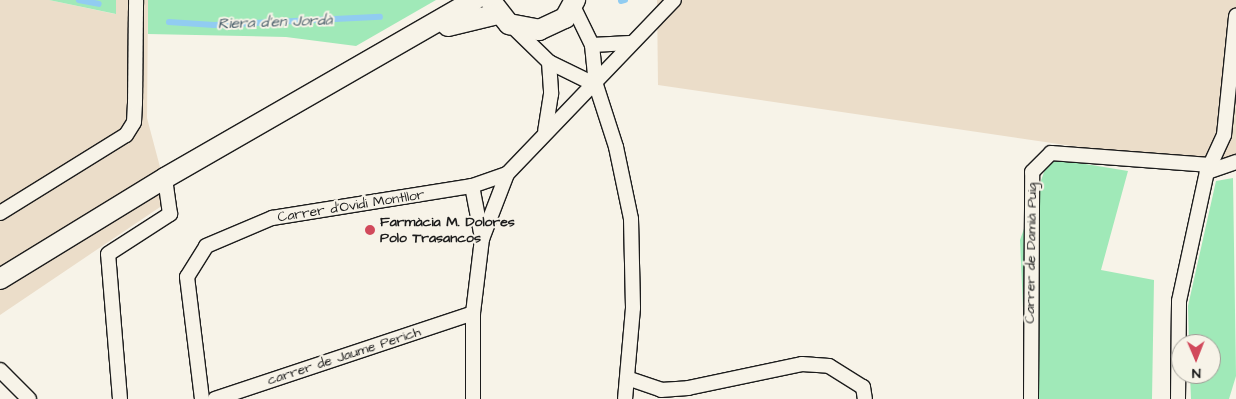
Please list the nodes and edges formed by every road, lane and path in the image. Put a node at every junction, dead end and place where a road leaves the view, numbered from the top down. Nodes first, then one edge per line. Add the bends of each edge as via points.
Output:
1 (136, 0) edge
2 (474, 0) edge
3 (674, 0) edge
4 (574, 3) edge
5 (499, 13) edge
6 (1236, 16) edge
7 (630, 43) junction
8 (592, 45) junction
9 (549, 62) junction
10 (351, 70) junction
11 (596, 85) junction
12 (545, 131) junction
13 (1236, 162) edge
14 (1208, 168) junction
15 (507, 174) junction
16 (165, 178) junction
17 (472, 186) junction
18 (0, 213) edge
19 (482, 239) junction
20 (0, 279) edge
21 (473, 313) junction
22 (0, 370) edge
23 (627, 378) junction
24 (29, 399) edge
25 (120, 399) edge
26 (202, 399) edge
27 (215, 399) edge
28 (473, 399) edge
29 (625, 399) edge
30 (865, 399) edge
31 (1031, 399) edge
32 (1178, 399) edge

1 - 18 street via 134,122 126,135
2 - 10 main road
3 - 7 street
4 - 5 main road via 553,26 539,30
4 - 8 street
5 - 9 street
5 - 10 main road via 454,23
6 - 14 street via 1224,135
7 - 8 street
7 - 11 street
8 - 11 street
9 - 11 street
9 - 12 street via 551,94
10 - 16 main road
11 - 12 street
11 - 23 street via 616,147 631,219 633,308
12 - 15 street
13 - 14 street
14 - 31 street, Carrer de Damià Puig via 1051,153 1032,172
14 - 32 street via 1179,301
15 - 17 street, Carrer d'Ovidi Montllor
15 - 19 street
16 - 20 main road
16 - 25 street via 170,214 108,254
17 - 19 street
17 - 26 street, Carrer d'Ovidi Montllor via 272,218 206,246 187,277
19 - 21 street
21 - 27 street, carrer de Jaume Perich
21 - 28 street
22 - 24 street
23 - 29 street
23 - 30 street via 662,390 688,388 802,364 829,366 863,387

